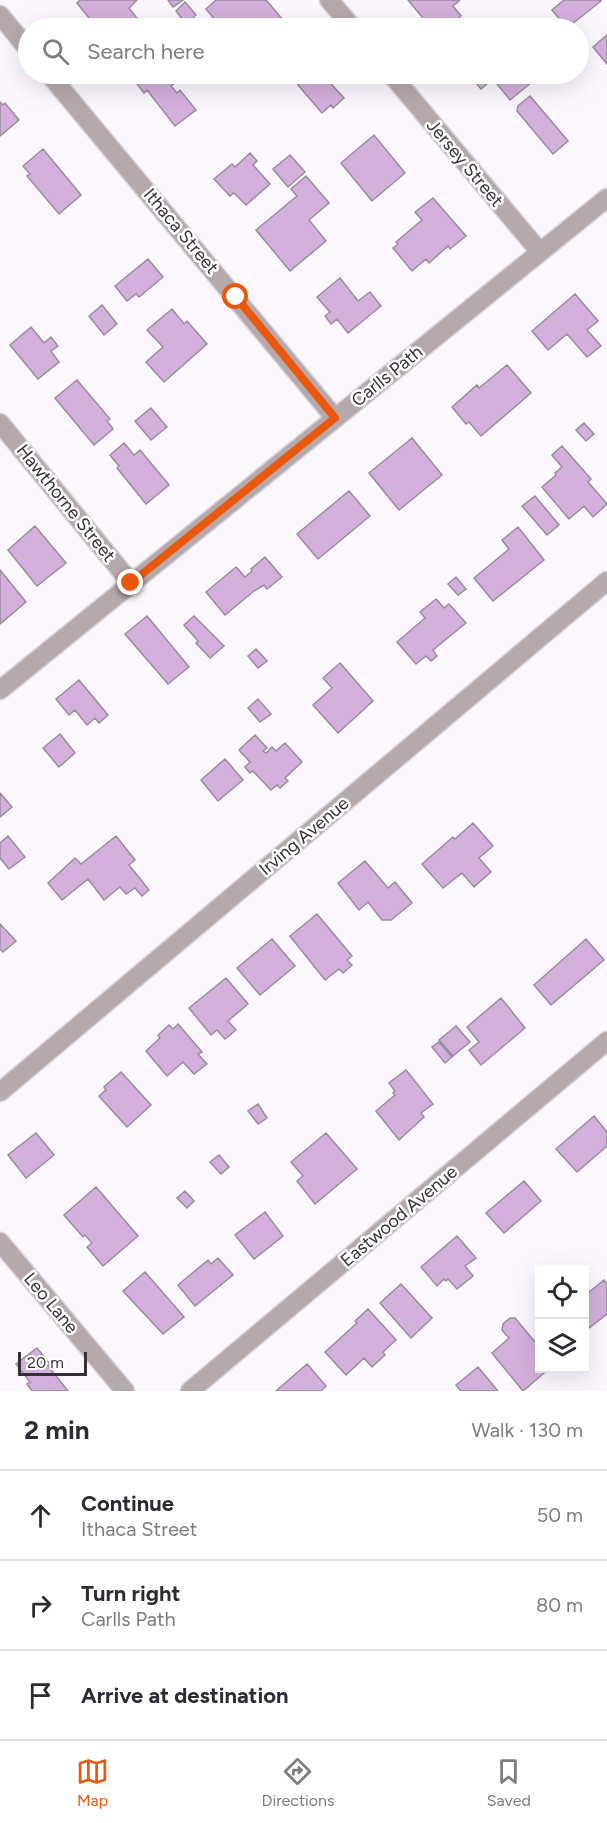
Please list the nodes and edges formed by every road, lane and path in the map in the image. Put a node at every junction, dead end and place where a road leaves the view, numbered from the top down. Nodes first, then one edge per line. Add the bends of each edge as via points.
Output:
1 (329, 0) edge
2 (0, 15) edge
3 (344, 18) edge
4 (18, 37) edge
5 (57, 84) edge
6 (399, 84) edge
7 (607, 198) edge
8 (540, 252) junction
9 (335, 418) junction
10 (0, 423) edge
11 (607, 580) edge
12 (131, 583) junction
13 (0, 690) edge
14 (607, 1041) edge
15 (0, 1092) edge
16 (0, 1242) edge
17 (125, 1391) edge
18 (190, 1391) edge

1 - 3 street
2 - 4 street
5 - 9 street, Ithaca Street
6 - 8 street, Jersey Street
7 - 8 street, Carlls Path
8 - 9 street, Carlls Path
9 - 12 street, Carlls Path
10 - 12 street, Hawthorne Street
11 - 15 street, Irving Avenue
12 - 13 street, Carlls Path
14 - 18 street, Eastwood Avenue
16 - 17 street, Leo Lane

